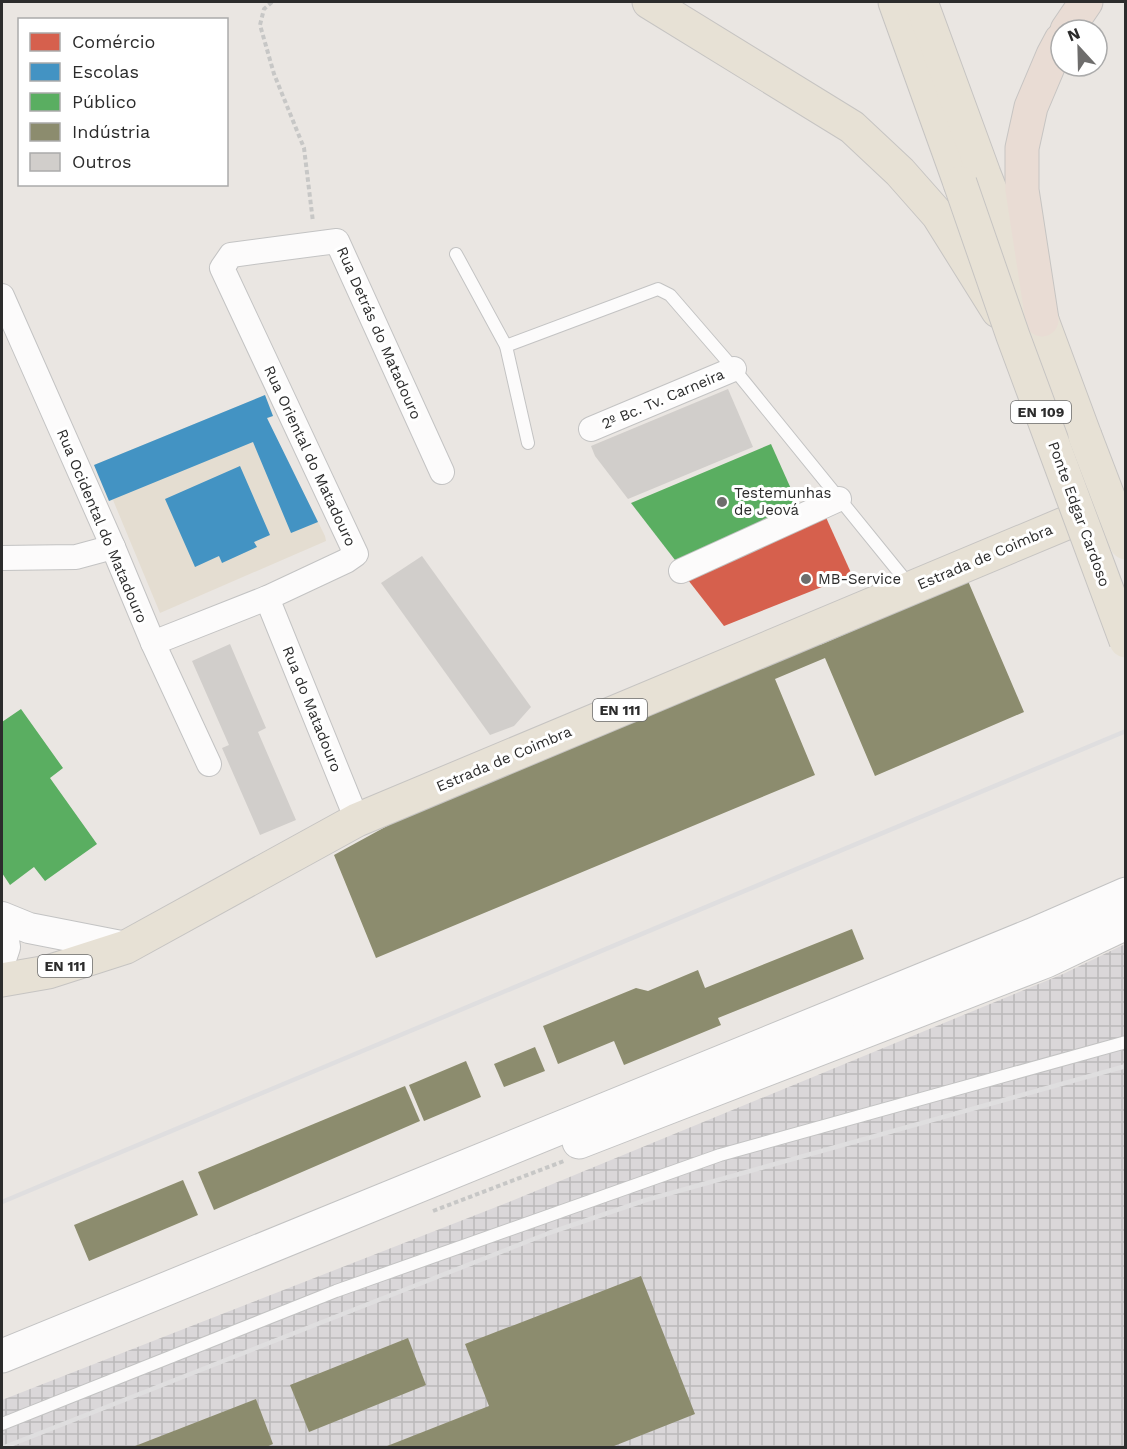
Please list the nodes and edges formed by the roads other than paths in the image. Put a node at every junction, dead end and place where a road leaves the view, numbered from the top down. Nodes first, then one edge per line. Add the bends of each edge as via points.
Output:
1 (648, 2) edge
2 (895, 2) edge
3 (921, 2) edge
4 (1086, 2) edge
5 (1075, 18) edge
6 (1049, 64) edge
7 (972, 179) junction
8 (456, 254) dead end
9 (222, 268) joint
10 (2, 297) edge
11 (1042, 320) junction
12 (1013, 336) junction
13 (506, 346) junction
14 (734, 369) junction
15 (591, 429) dead end
16 (528, 443) dead end
17 (442, 472) dead end
18 (1125, 498) edge
19 (839, 499) junction
20 (1125, 543) edge
21 (112, 547) junction
22 (2, 558) edge
23 (681, 571) dead end
24 (911, 588) junction
25 (267, 598) junction
26 (1125, 641) edge
27 (153, 643) junction
28 (209, 764) dead end
29 (357, 820) junction
30 (1125, 894) edge
31 (2, 917) edge
32 (1125, 923) edge
33 (2, 928) edge
34 (126, 947) junction
35 (1039, 948) junction
36 (2, 956) edge
37 (2, 962) edge
38 (2, 980) edge
39 (1125, 1042) edge
40 (42, 1340) junction
41 (2, 1344) edge
42 (2, 1356) edge
43 (2, 1424) edge

1 - 12 main road, bridge via 852,127 938,215
2 - 7 main road, EN 109
3 - 7 main road, EN 109
4 - 5 highway
6 - 11 highway via 1031,107 1023,148 1022,190
7 - 11 main road, EN 109
7 - 12 main road, Ponte Edgar Cardoso / EN 109, bridge
8 - 13 lane
9 - 17 street, Rua Detrás do Matadouro via 231,255 338,241
9 - 25 street, Rua Oriental do Matadouro via 356,554
10 - 21 street, Rua Ocidental do Matadouro
11 - 20 main road, EN 109, bridge
12 - 26 main road, Ponte Edgar Cardoso / EN 109, bridge
13 - 14 lane via 658,289 670,295
13 - 16 lane
14 - 15 street, 2º Bc. Tv. Carneira
14 - 19 lane
18 - 24 main road, Estrada de Coimbra / EN 111
19 - 23 street
19 - 24 lane
21 - 22 street via 76,557
21 - 27 street, Rua Ocidental do Matadouro
24 - 29 main road, Estrada de Coimbra / EN 111
25 - 27 street
25 - 29 street, Rua do Matadouro
27 - 28 street, Rua Ocidental do Matadouro
29 - 34 main road, Estrada de Coimbra / EN 111
30 - 35 main road
31 - 34 street via 29,928
32 - 35 main road
33 - 36 street
34 - 37 main road, EN 111 via 45,953
34 - 38 main road, EN 111 via 48,972
35 - 40 main road via 826,1017
39 - 43 lane via 720,1155 336,1290
40 - 41 street
40 - 42 main road

